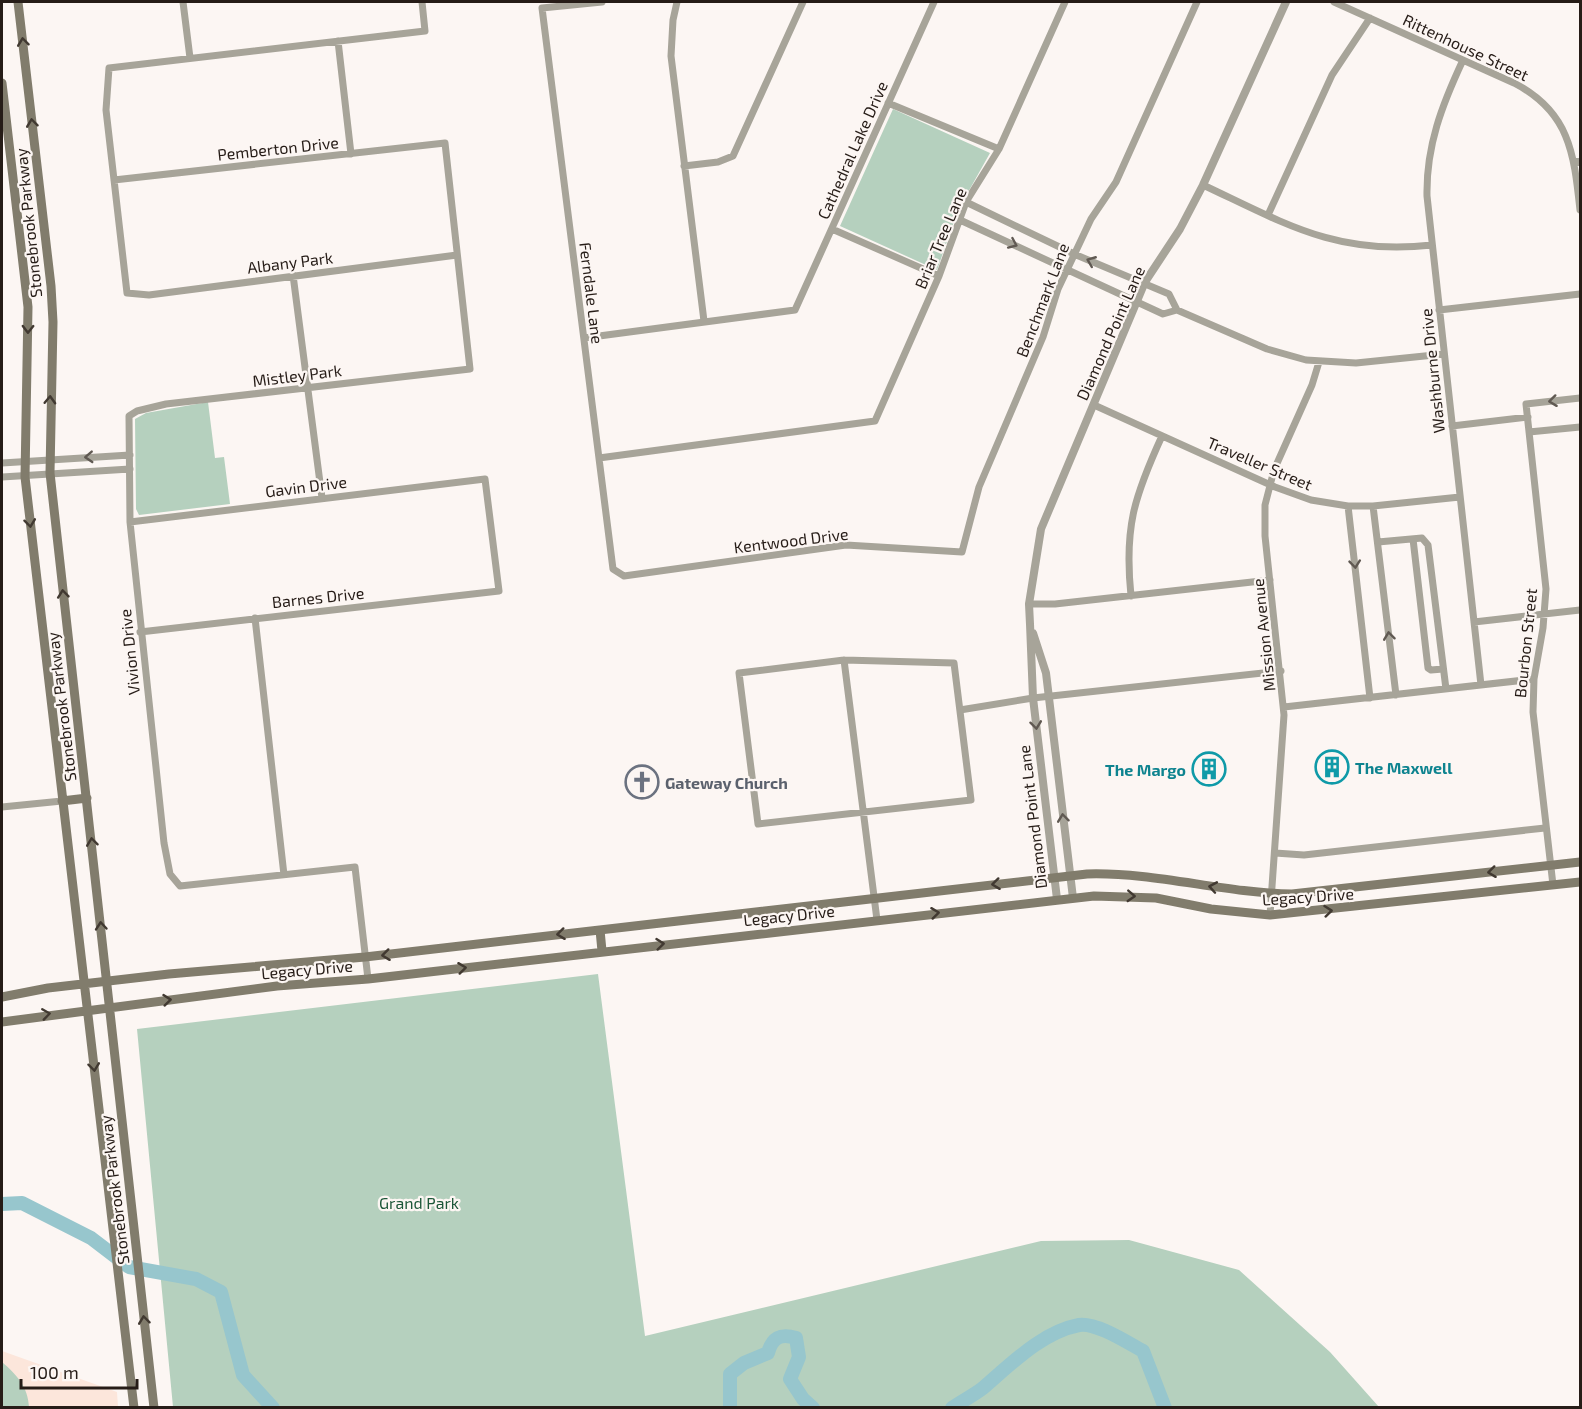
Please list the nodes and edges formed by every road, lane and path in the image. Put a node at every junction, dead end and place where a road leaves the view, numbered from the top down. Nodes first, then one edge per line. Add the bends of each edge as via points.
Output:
1 (18, 2) edge
2 (183, 2) edge
3 (422, 2) edge
4 (603, 2) edge
5 (677, 2) edge
6 (803, 2) edge
7 (934, 2) edge
8 (1065, 2) edge
9 (1197, 2) edge
10 (1286, 2) edge
11 (1334, 2) edge
12 (1370, 18) junction
13 (338, 41) junction
14 (190, 58) junction
15 (1462, 60) junction
16 (2, 83) edge
17 (888, 103) junction
18 (999, 149) junction
19 (351, 154) junction
20 (1578, 162) edge
21 (684, 166) junction
22 (114, 180) junction
23 (1203, 185) junction
24 (966, 202) junction
25 (1581, 210) edge
26 (1268, 215) junction
27 (960, 220) junction
28 (832, 229) junction
29 (1432, 245) junction
30 (1074, 254) junction
31 (458, 255) junction
32 (1068, 269) junction
33 (293, 275) junction
34 (939, 276) junction
35 (1145, 282) junction
36 (1581, 294) edge
37 (1137, 301) junction
38 (1178, 310) junction
39 (1439, 310) junction
40 (704, 321) junction
41 (584, 338) junction
42 (1444, 354) junction
43 (1319, 362) junction
44 (308, 387) junction
45 (1581, 398) edge
46 (1094, 405) junction
47 (129, 416) joint
48 (1528, 417) junction
49 (1452, 426) junction
50 (1581, 427) edge
51 (1529, 432) junction
52 (1162, 436) junction
53 (129, 454) junction
54 (599, 458) junction
55 (49, 459) junction
56 (25, 461) junction
57 (2, 463) edge
58 (130, 469) junction
59 (50, 473) junction
60 (25, 474) junction
61 (2, 477) edge
62 (1269, 484) junction
63 (1460, 497) junction
64 (322, 498) junction
65 (1348, 506) junction
66 (1373, 506) junction
67 (130, 522) junction
68 (1413, 539) junction
69 (1378, 542) junction
70 (962, 552) joint
71 (624, 576) joint
72 (1270, 580) junction
73 (499, 591) joint
74 (1131, 596) junction
75 (1029, 604) junction
76 (1581, 610) edge
77 (1545, 614) junction
78 (255, 618) junction
79 (1474, 622) junction
80 (1030, 624) junction
81 (140, 632) junction
82 (844, 660) junction
83 (1443, 669) junction
84 (1281, 671) junction
85 (1534, 679) junction
86 (1481, 685) junction
87 (1446, 689) junction
88 (1396, 694) junction
89 (1048, 696) junction
90 (1033, 698) junction
91 (1370, 698) junction
92 (1284, 707) junction
93 (960, 710) junction
94 (87, 798) junction
95 (62, 801) junction
96 (2, 807) edge
97 (863, 812) junction
98 (1545, 828) junction
99 (1275, 853) junction
100 (1581, 862) edge
101 (1551, 865) junction
102 (284, 874) junction
103 (1070, 876) junction
104 (1054, 878) junction
105 (1581, 882) edge
106 (1553, 885) junction
107 (1270, 894) junction
108 (875, 898) junction
109 (1073, 898) junction
110 (1057, 899) junction
111 (1270, 915) junction
112 (877, 920) junction
113 (600, 930) junction
114 (602, 951) junction
115 (365, 957) junction
116 (368, 979) junction
117 (106, 981) junction
118 (85, 984) junction
119 (2, 997) edge
120 (109, 1006) junction
121 (88, 1009) junction
122 (2, 1022) edge
123 (134, 1407) edge
124 (154, 1407) edge

55 -> 1 main road, Stonebrook Parkway via 51,286
2 - 14 street
3 - 13 street via 425,31
4 - 41 street, Ferndale Lane via 542,8
5 - 21 street via 671,56
6 - 21 street via 733,156
7 - 17 street, Cathedral Lake Drive
8 - 18 street, Briar Tree Lane
9 - 30 street, Benchmark Lane via 1116,182
10 - 23 street, Diamond Point Lane
11 - 12 street, Rittenhouse Street
12 - 15 street, Rittenhouse Street
12 - 26 street via 1337,64
13 - 14 street
13 - 19 street
14 - 22 street via 109,68 106,110
15 - 20 street, Rittenhouse Street via 1523,87 1538,98 1562,127
15 - 29 street, Washburne Drive via 1440,111 1429,153 1427,196
16 -> 56 main road, Stonebrook Parkway via 28,307
17 - 18 street
17 - 28 street, Cathedral Lake Drive
18 - 24 street, Briar Tree Lane
19 - 22 street, Pemberton Drive
19 - 31 street, Pemberton Drive via 445,143
20 - 25 street, Rittenhouse Street
21 - 40 street
22 - 33 street, Albany Park via 126,293 148,295
23 - 26 street
23 - 35 street, Diamond Point Lane
24 - 27 street, Briar Tree Lane
24 - 30 street
26 - 29 street via 1350,245 1387,249
27 -> 32 street
27 - 34 street, Briar Tree Lane
28 - 34 street
28 - 40 street, Cathedral Lake Drive via 795,310
29 - 39 street, Washburne Drive
30 - 32 street, Benchmark Lane
35 -> 30 street
31 - 33 street, Albany Park
31 - 44 street, Mistley Park via 470,369
32 - 37 street
32 - 70 street, Benchmark Lane via 979,487
33 - 44 street
34 - 54 street, Briar Tree Lane via 875,421
35 - 37 street, Diamond Point Lane
35 - 38 street via 1169,294
36 - 39 street
37 - 38 street via 1163,314
37 - 46 street, Diamond Point Lane
38 - 43 street via 1267,349
39 - 42 street, Washburne Drive
40 - 41 street
41 - 54 street, Ferndale Lane
42 - 43 street via 1356,363
42 - 49 street, Washburne Drive
43 - 62 street, Mission Avenue
44 - 47 street, Mistley Park via 166,404
44 - 64 street
45 -> 48 street, Bourbon Street via 1526,404
46 - 52 street, Traveller Street
46 - 75 street, Diamond Point Lane via 1041,530
47 - 53 street, Vivion Drive
48 - 49 street
48 - 51 street, Bourbon Street
49 - 63 street, Washburne Drive
50 - 51 street
51 - 77 street, Bourbon Street via 1544,563
52 - 62 street, Traveller Street
52 - 74 street via 1132,509 1128,547
53 -> 55 street
53 - 58 street, Vivion Drive
54 - 71 street, Ferndale Lane via 613,569
55 - 56 street
55 - 59 main road, Stonebrook Parkway
56 - 57 street
56 - 60 main road, Stonebrook Parkway
58 - 59 street
58 - 67 street, Vivion Drive
59 - 60 street
94 -> 59 main road, Stonebrook Parkway
60 - 61 street
60 -> 95 main road, Stonebrook Parkway
62 - 65 street, Traveller Street via 1311,500
62 - 72 street, Mission Avenue via 1265,526
63 - 66 street, Traveller Street
63 - 79 street, Washburne Drive
64 - 67 street, Gavin Drive
64 - 73 street, Gavin Drive via 486,479
65 - 66 street, Traveller Street
65 -> 91 street
66 - 69 street
67 - 81 street, Vivion Drive
68 - 69 street
68 - 83 street via 1422,538 1428,545
68 - 83 street via 1428,668
88 -> 69 street
70 - 71 street, Kentwood Drive via 846,545
72 - 74 street
72 - 84 street, Mission Avenue
73 - 78 street, Barnes Drive
74 - 75 street
75 - 80 street, Diamond Point Lane
76 - 77 street
77 - 79 street
77 - 85 street, Bourbon Street
78 - 81 street, Barnes Drive
78 - 102 street
79 - 86 street, Washburne Drive
80 - 89 street, Diamond Point Lane via 1046,673
80 - 90 street, Diamond Point Lane
81 - 102 street, Vivion Drive via 164,843 175,884
82 - 93 street via 954,663
82 - 97 street
82 - 97 street via 739,673 758,824
83 - 87 street
84 - 89 street
84 - 92 street, Mission Avenue
85 - 86 street
85 - 98 street, Bourbon Street via 1533,712
86 - 87 street
87 - 88 street
88 - 91 street
89 - 90 street
103 -> 89 street, Diamond Point Lane
90 - 93 street
90 -> 104 street, Diamond Point Lane
91 - 92 street
92 - 99 street, Mission Avenue
93 - 97 street via 971,800
94 - 95 main road
117 -> 94 main road, Stonebrook Parkway
95 - 96 street
95 - 118 main road, Stonebrook Parkway
97 - 108 street
98 - 99 street via 1304,855
98 - 101 street, Bourbon Street
99 - 107 street, Mission Avenue
100 - 101 main road, Legacy Drive
101 - 106 street, Bourbon Street
101 -> 107 main road, Legacy Drive
102 - 115 street via 355,867
103 - 104 main road, Legacy Drive
107 -> 103 main road, Legacy Drive via 1150,876
103 - 109 street, Diamond Point Lane
104 -> 108 main road, Legacy Drive
104 - 110 street, Diamond Point Lane
105 - 106 main road, Legacy Drive
111 -> 106 main road, Legacy Drive
107 - 111 street, Mission Avenue
108 - 112 street
108 - 113 main road, Legacy Drive
109 - 110 main road, Legacy Drive
109 -> 111 main road, Legacy Drive via 1136,896
112 -> 110 main road, Legacy Drive
114 -> 112 main road, Legacy Drive
113 - 114 main road
113 -> 115 main road, Legacy Drive
116 -> 114 main road, Legacy Drive
115 - 116 street
115 - 117 main road, Legacy Drive
120 -> 116 main road, Legacy Drive
117 - 118 main road, Legacy Drive
117 - 120 main road, Stonebrook Parkway
118 - 119 main road, Legacy Drive
118 - 121 main road, Stonebrook Parkway
120 - 121 main road, Legacy Drive
124 -> 120 main road, Stonebrook Parkway
122 -> 121 main road, Legacy Drive
121 -> 123 main road, Stonebrook Parkway

